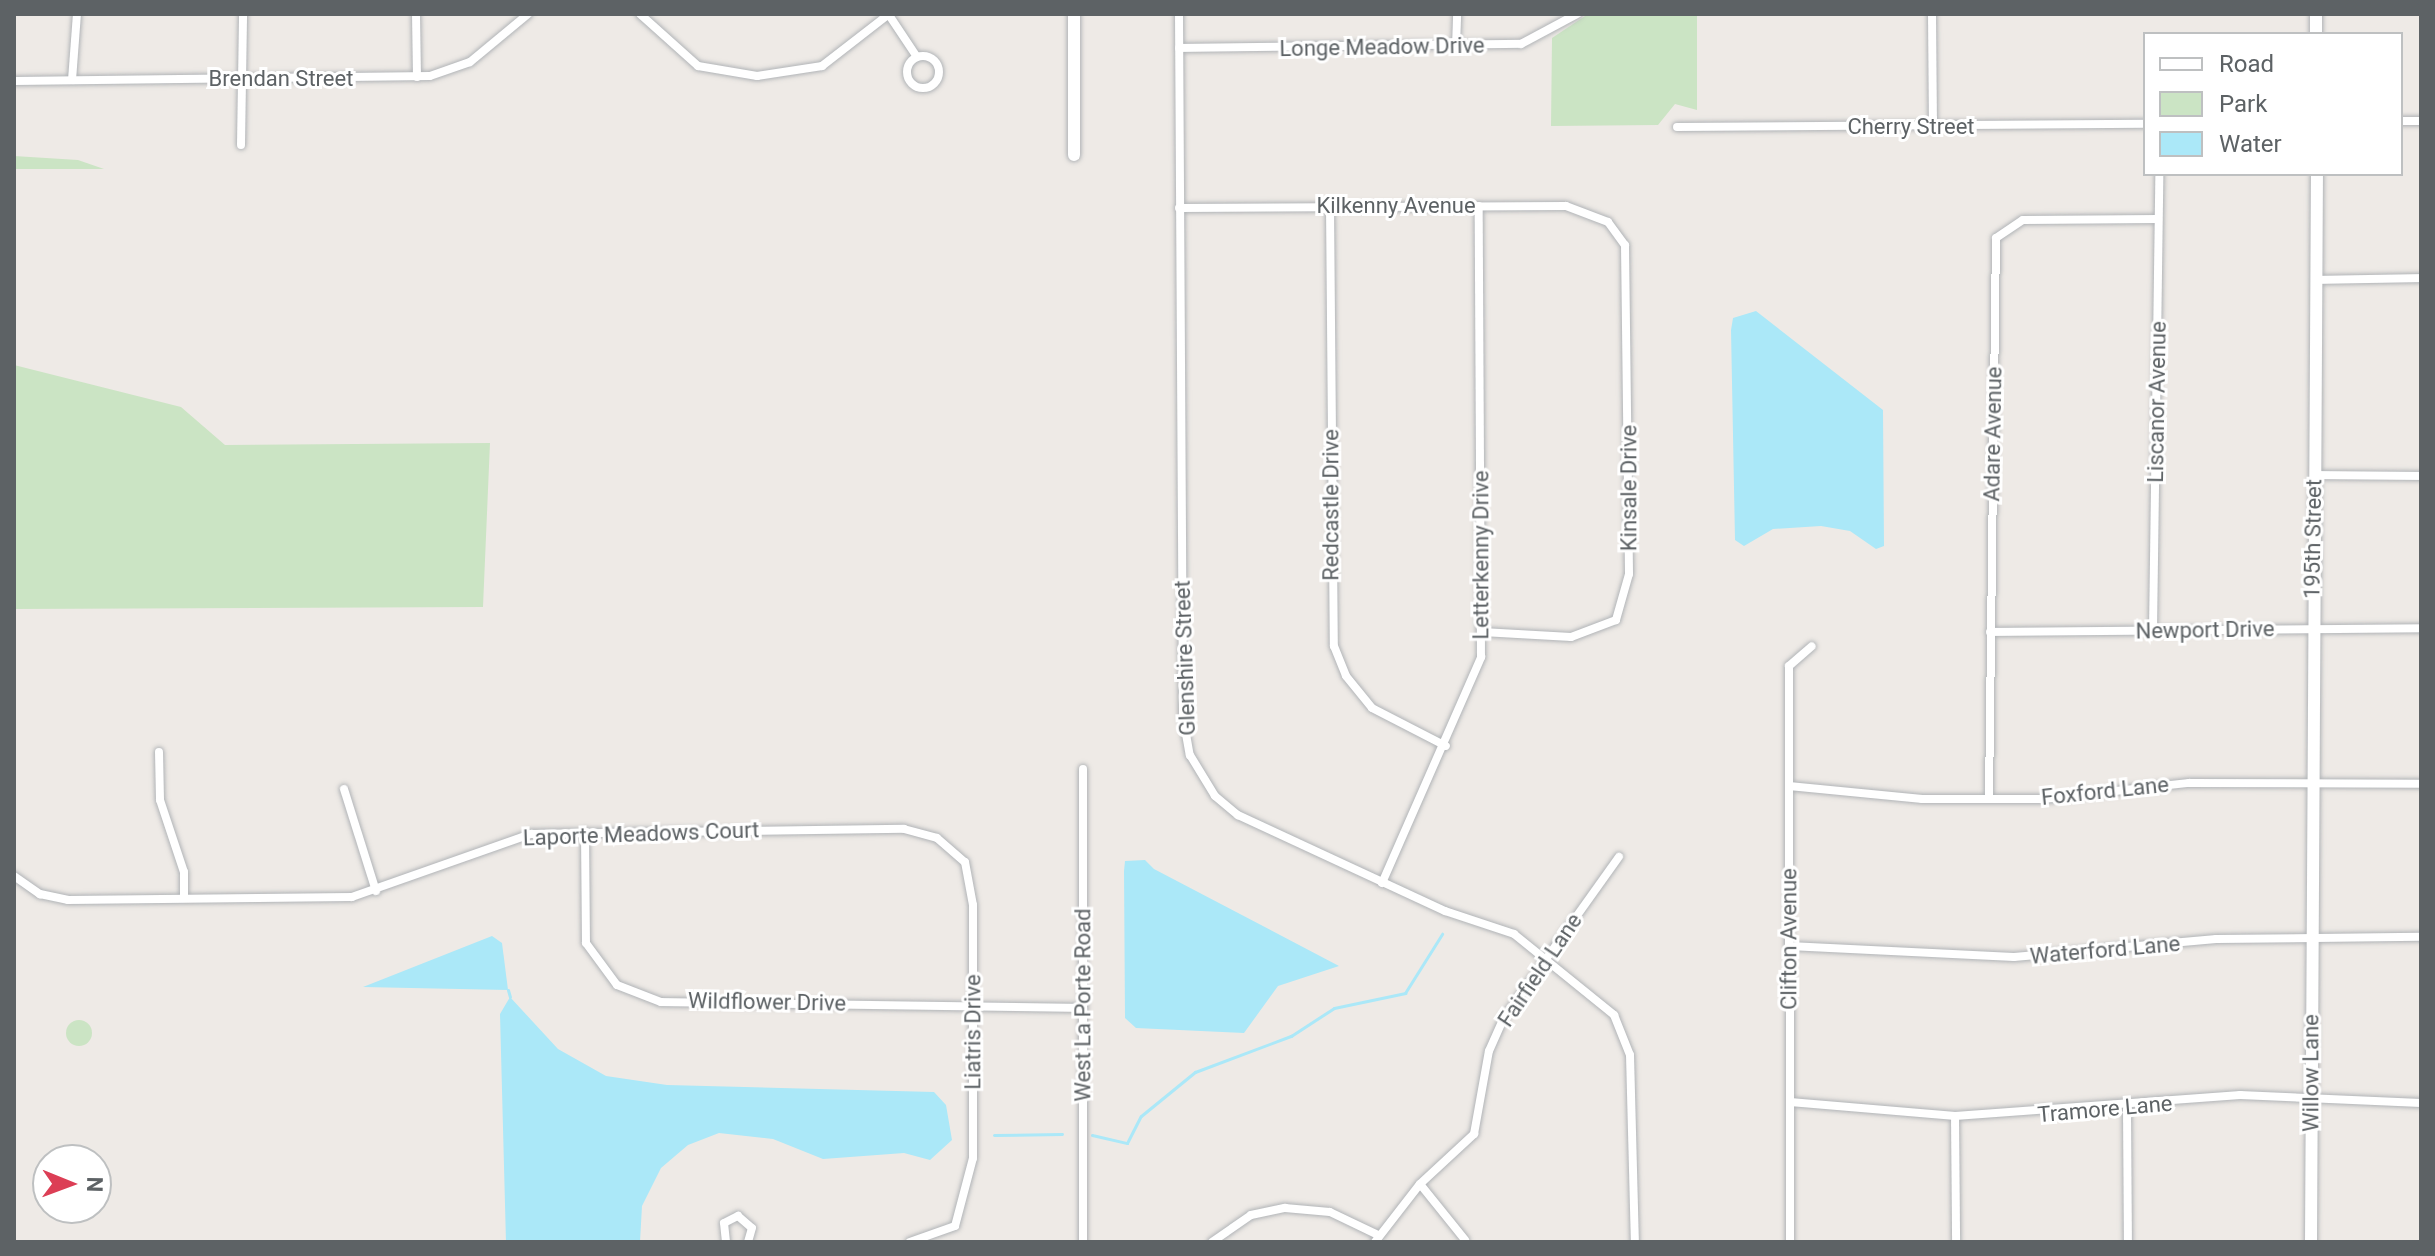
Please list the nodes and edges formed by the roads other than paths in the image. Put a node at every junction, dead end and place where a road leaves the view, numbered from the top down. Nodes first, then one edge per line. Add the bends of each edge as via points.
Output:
1 (77, 14) edge
2 (243, 14) edge
3 (416, 14) edge
4 (528, 14) edge
5 (640, 14) edge
6 (889, 14) edge
7 (1074, 14) edge
8 (1179, 14) edge
9 (1457, 14) edge
10 (1577, 14) edge
11 (1932, 14) edge
12 (1456, 47) junction
13 (1179, 48) junction
14 (917, 57) dead end
15 (417, 77) junction
16 (241, 79) junction
17 (72, 80) junction
18 (14, 81) edge
19 (2143, 124) edge
20 (1677, 127) dead end
21 (1933, 128) junction
22 (241, 145) dead end
23 (1074, 155) dead end
24 (2159, 176) edge
25 (2317, 176) edge
26 (1330, 206) junction
27 (1479, 206) junction
28 (1179, 208) junction
29 (2158, 219) junction
30 (1608, 222) joint
31 (2421, 278) edge
32 (2316, 280) junction
33 (2314, 475) junction
34 (2421, 476) edge
35 (2421, 628) edge
36 (2312, 629) junction
37 (2153, 631) junction
38 (1482, 632) junction
39 (1990, 632) junction
40 (1812, 646) dead end
41 (1446, 746) junction
42 (159, 752) dead end
43 (1083, 769) dead end
44 (2421, 784) edge
45 (2311, 785) junction
46 (1789, 786) junction
47 (344, 789) dead end
48 (1989, 799) junction
49 (585, 832) junction
50 (948, 843) joint
51 (1619, 857) dead end
52 (14, 876) edge
53 (1382, 883) junction
54 (376, 891) junction
55 (184, 898) junction
56 (2311, 903) joint
57 (2421, 937) edge
58 (2311, 940) junction
59 (1789, 946) junction
60 (1549, 956) junction
61 (973, 1008) junction
62 (1083, 1008) junction
63 (2311, 1100) junction
64 (1790, 1102) junction
65 (2421, 1103) edge
66 (2127, 1109) junction
67 (1955, 1116) junction
68 (1420, 1184) junction
69 (1376, 1238) edge
70 (1465, 1240) edge
71 (726, 1242) edge
72 (748, 1242) edge
73 (910, 1242) edge
74 (1083, 1242) edge
75 (1212, 1242) edge
76 (1635, 1242) edge
77 (1790, 1242) edge
78 (1956, 1242) edge
79 (2128, 1242) edge
80 (2311, 1242) edge

1 - 17 street
2 - 16 street
3 - 15 street
4 - 15 street, Brendan Street via 470,62
5 - 6 street via 698,66 757,76 822,66
6 - 14 street
7 - 23 street
8 - 13 street, Glenshire Street
9 - 12 street
10 - 12 street, Longe Meadow Drive via 1521,44
11 - 21 street
12 - 13 street, Longe Meadow Drive
13 - 28 street, Glenshire Street
15 - 16 street, Brendan Street
16 - 17 street, Brendan Street
16 - 22 street
17 - 18 street, Brendan Street
19 - 21 street, Cherry Street
20 - 21 street, Cherry Street
24 - 29 street, Liscanor Avenue
25 - 32 street, 195th Street
26 - 27 street, Kilkenny Avenue
26 - 28 street, Kilkenny Avenue
26 - 41 street, Redcastle Drive via 1334,646 1346,676 1372,708
27 - 30 street, Kilkenny Avenue via 1566,206
27 - 38 street, Letterkenny Drive
28 - 53 street, Glenshire Street via 1187,746 1202,779 1238,815
29 - 37 street, Liscanor Avenue
29 - 39 street, Adare Avenue via 2023,220 1996,238
30 - 38 street, Kinsale Drive via 1625,245 1629,268 1629,574 1616,620 1571,637
31 - 32 street
32 - 33 street, 195th Street
33 - 34 street
33 - 36 street, 195th Street
35 - 36 street, Newport Drive
36 - 37 street, Newport Drive
36 - 45 street, 195th Street
37 - 39 street, Newport Drive
38 - 41 street, Letterkenny Drive via 1475,679
39 - 48 street, Adare Avenue
40 - 46 street, Clifton Avenue via 1789,666
41 - 53 street, Letterkenny Drive
42 - 55 street via 160,800 184,872
43 - 62 street, West La Porte Road
44 - 45 street, Foxford Lane
45 - 48 street, Foxford Lane via 2189,783
45 - 56 street, 195th Street
46 - 48 street, Foxford Lane
46 - 59 street, Clifton Avenue
47 - 54 street
49 - 50 street, Laporte Meadows Court via 904,829
49 - 54 street, Laporte Meadows Court via 516,837
49 - 61 street, Wildflower Drive via 586,943 617,985 661,1002
50 - 61 street, Liatris Drive via 970,882
51 - 60 street, Fairfield Lane
52 - 55 street, Laporte Meadows Court via 57,899
53 - 60 street, Glenshire Street via 1495,925
54 - 55 street, Laporte Meadows Court
56 - 58 street, Willow Lane
57 - 58 street, Waterford Lane
58 - 59 street, Waterford Lane via 2216,939 2014,957
58 - 63 street, Willow Lane
59 - 64 street, Clifton Avenue
60 - 68 street, Fairfield Lane via 1489,1051 1474,1134
60 - 76 street, Glenshire Street via 1614,1015 1630,1055
61 - 62 street, Wildflower Drive
61 - 73 street, Liatris Drive via 973,1158 955,1226
62 - 74 street, West La Porte Road
63 - 65 street, Tramore Lane
63 - 66 street, Tramore Lane via 2240,1095
63 - 80 street, Willow Lane
64 - 67 street, Tramore Lane
64 - 77 street, Clifton Avenue
66 - 67 street, Tramore Lane
66 - 79 street
67 - 78 street
68 - 69 street, Fairfield Lane
68 - 70 street
69 - 75 street via 1330,1212 1285,1208 1251,1215
71 - 72 street via 724,1223 738,1216 750,1223

